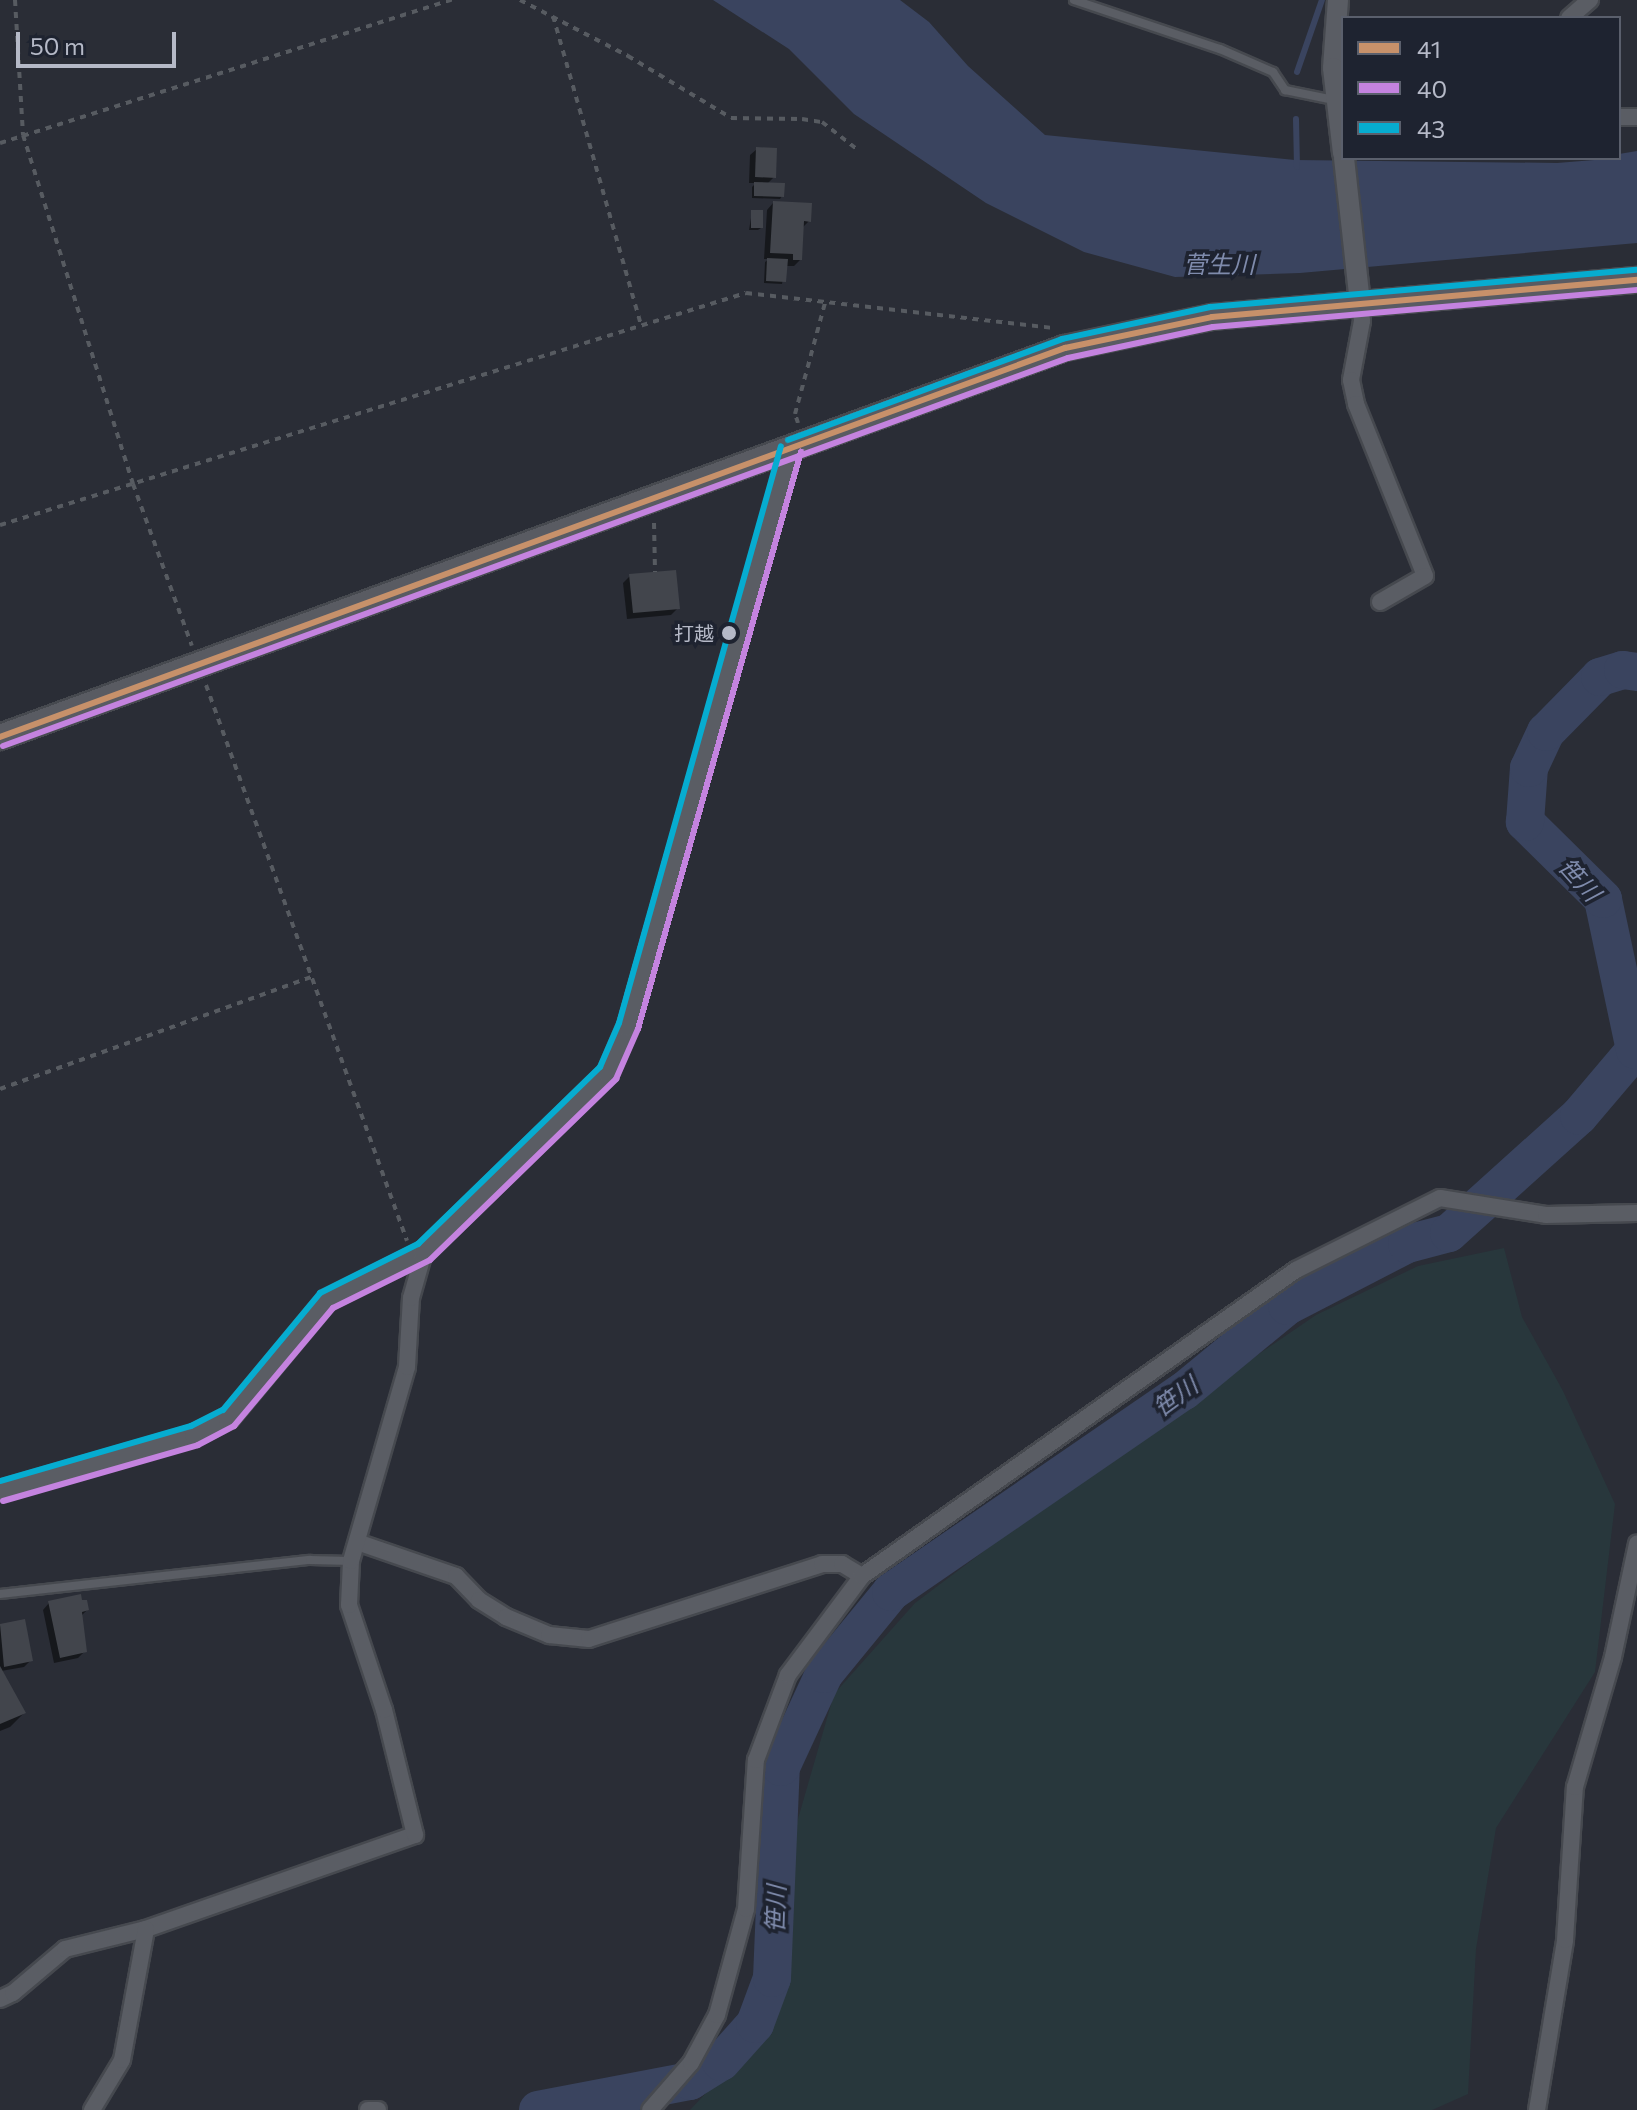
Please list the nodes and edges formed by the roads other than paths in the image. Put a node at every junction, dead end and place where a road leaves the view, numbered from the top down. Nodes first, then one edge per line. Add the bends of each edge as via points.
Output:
1 (1074, 0) edge
2 (1338, 0) edge
3 (1590, 0) edge
4 (1571, 16) edge
5 (1340, 105) edge
6 (1343, 160) edge
7 (1637, 280) edge
8 (1360, 304) junction
9 (798, 447) junction
10 (1380, 602) dead end
11 (0, 737) edge
12 (1637, 1213) edge
13 (419, 1255) junction
14 (0, 1491) edge
15 (357, 1542) junction
16 (1637, 1544) edge
17 (351, 1561) junction
18 (862, 1576) junction
19 (0, 1594) edge
20 (146, 1929) junction
21 (0, 1999) edge
22 (92, 2110) edge
23 (650, 2110) edge
24 (1537, 2110) edge

1 - 5 lane via 1220,49 1273,72 1285,90
2 - 5 street via 1333,38
3 - 4 street
6 - 8 street
7 - 8 main road
8 - 9 main road via 1212,317 1065,348
8 - 10 street via 1351,380 1356,404 1425,576
9 - 11 main road
9 - 13 street via 628,1026 608,1073
12 - 18 street via 1546,1215 1440,1198 1296,1270
13 - 14 street via 327,1300 229,1418 195,1435
13 - 15 street via 407,1367
15 - 17 street
15 - 18 street via 456,1576 479,1600 549,1635 589,1639 822,1564 842,1564
16 - 24 street via 1613,1657 1575,1787 1565,1940
17 - 19 lane via 310,1560
17 - 20 street via 349,1605 384,1710 415,1835
18 - 23 street via 788,1675 756,1760 746,1909 717,2015 691,2063
20 - 21 street via 65,1949
20 - 22 street via 122,2060

